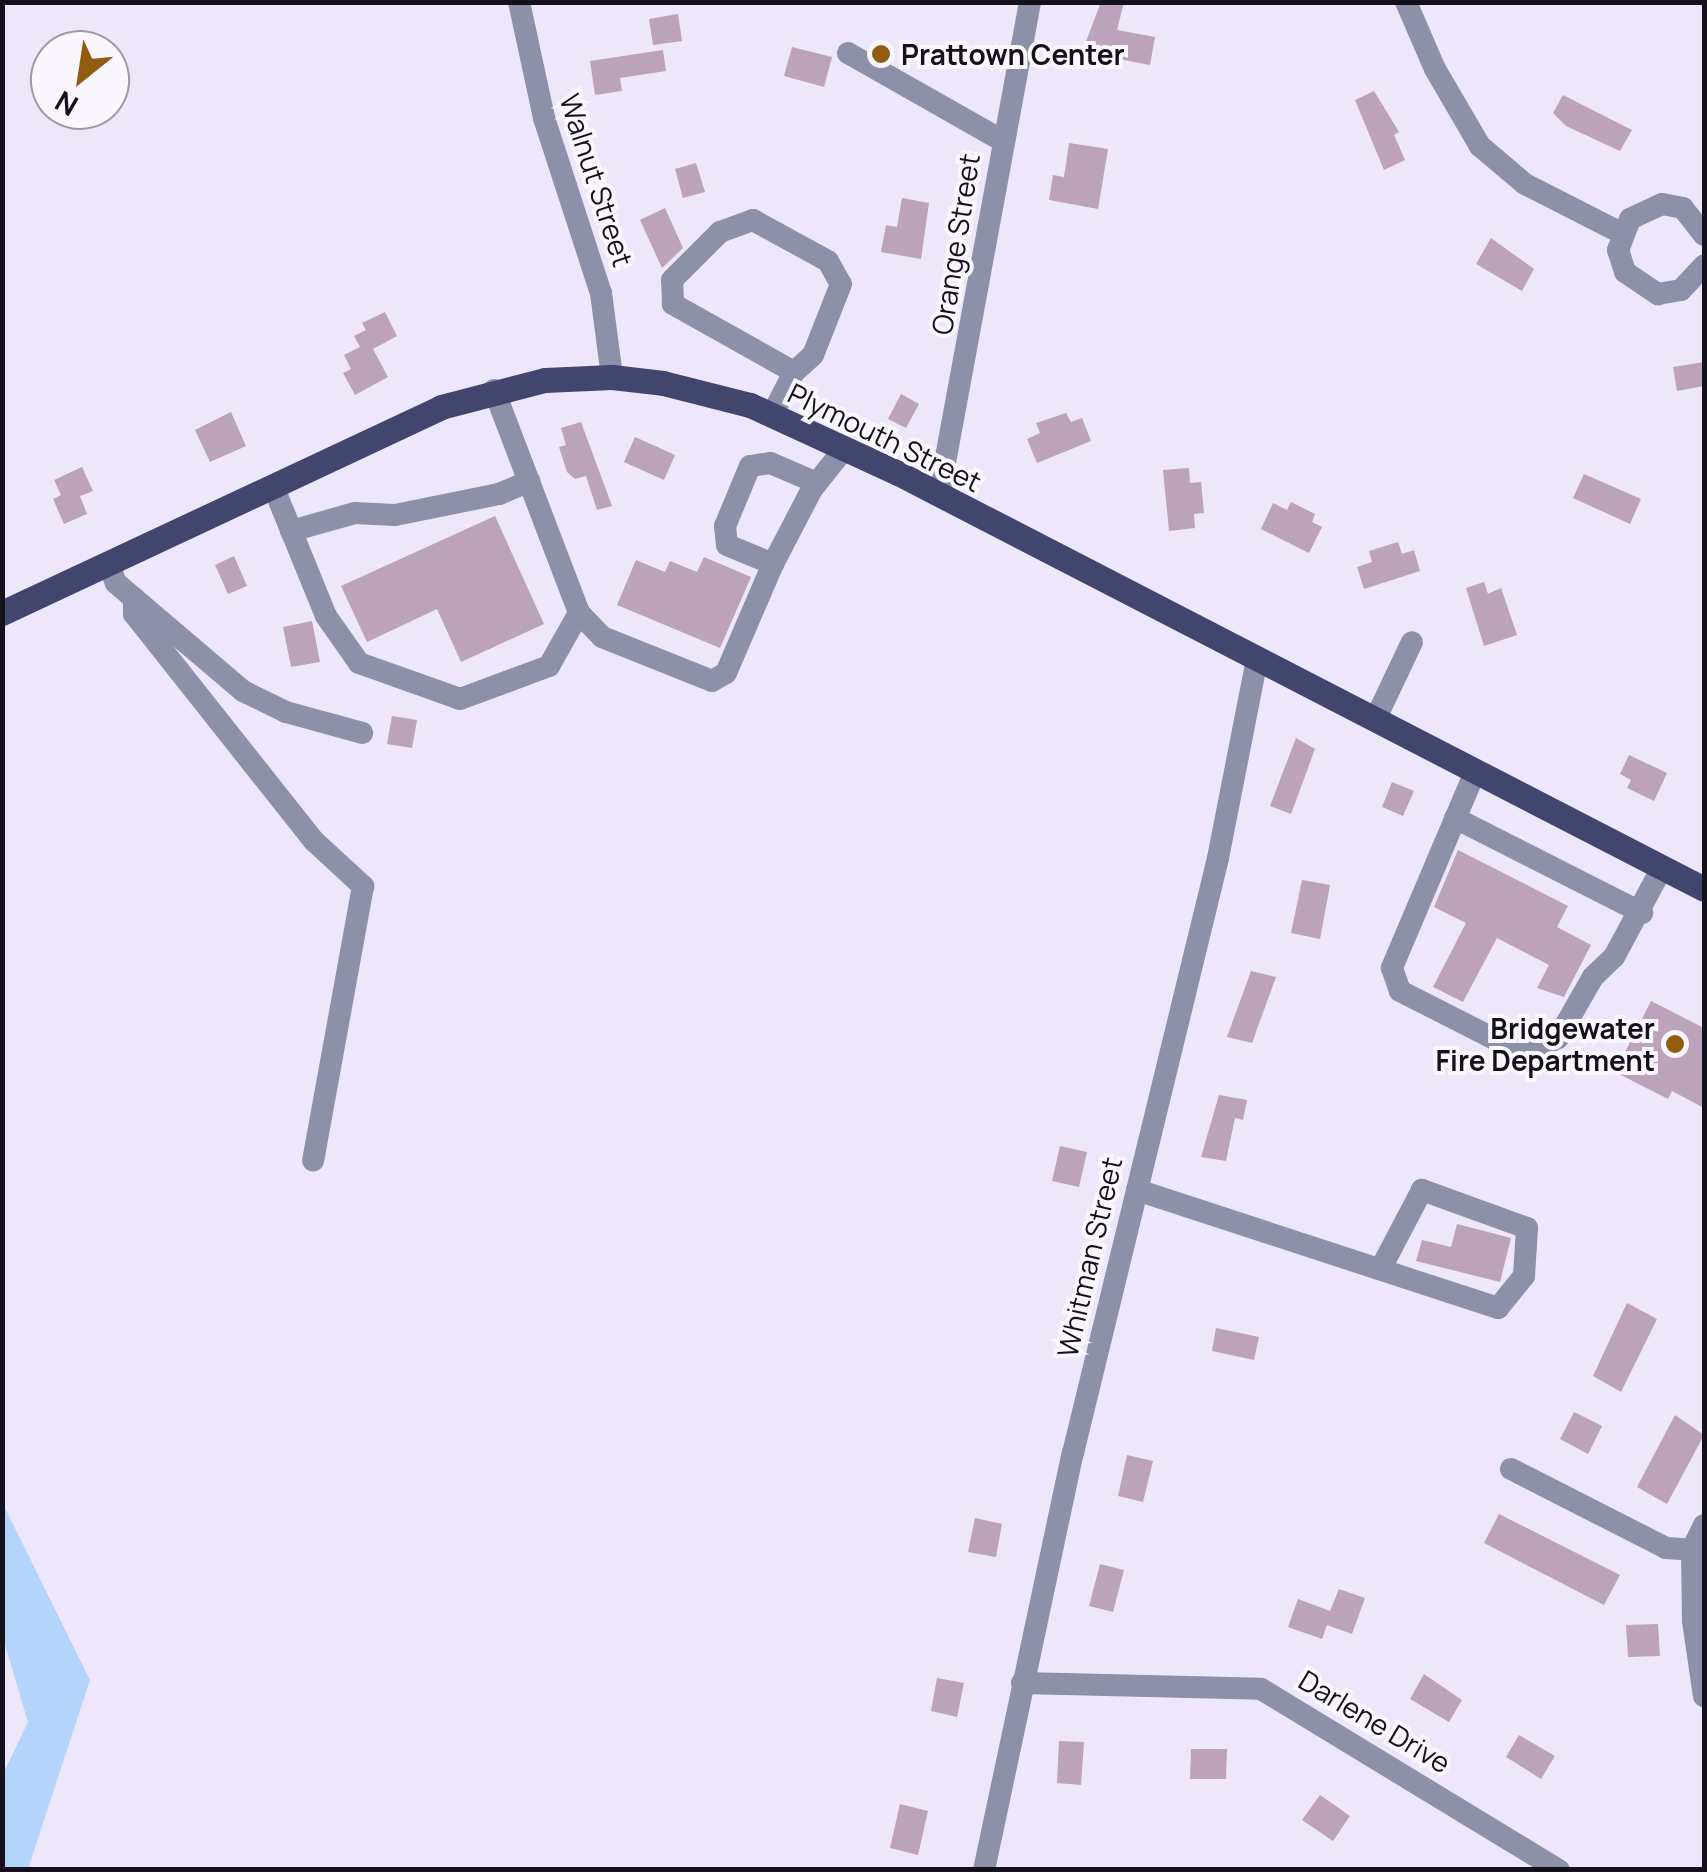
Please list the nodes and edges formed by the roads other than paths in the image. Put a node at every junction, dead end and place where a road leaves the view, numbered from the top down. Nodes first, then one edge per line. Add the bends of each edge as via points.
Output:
1 (519, 2) edge
2 (1030, 2) edge
3 (1406, 2) edge
4 (848, 52) dead end
5 (1002, 141) junction
6 (1621, 233) junction
7 (1704, 235) edge
8 (1704, 265) edge
9 (794, 372) junction
10 (612, 376) junction
11 (494, 390) junction
12 (772, 415) junction
13 (845, 448) junction
14 (528, 482) junction
15 (817, 483) junction
16 (273, 486) junction
17 (939, 495) junction
18 (292, 530) junction
19 (773, 564) junction
20 (108, 566) junction
21 (134, 598) junction
22 (578, 612) junction
23 (2, 613) edge
24 (1412, 642) dead end
25 (1257, 660) junction
26 (1375, 720) junction
27 (362, 733) dead end
28 (1475, 772) junction
29 (1456, 818) junction
30 (1662, 868) junction
31 (1704, 889) edge
32 (1642, 913) junction
33 (313, 1160) dead end
34 (1137, 1190) junction
35 (1381, 1268) junction
36 (1510, 1468) dead end
37 (1704, 1526) edge
38 (1692, 1550) junction
39 (1022, 1683) junction
40 (1704, 1696) edge
41 (984, 1870) edge
42 (1559, 1870) edge

1 - 10 street, Walnut Street via 544,118 601,293
2 - 5 street, Orange Street
3 - 6 street via 1442,84 1480,146 1525,184
4 - 5 street
5 - 17 street, Orange Street
6 - 7 street via 1643,208 1662,204 1683,208
6 - 8 street via 1625,272 1642,288 1681,290
9 - 9 street via 673,304 672,280 720,232 754,220 828,261 841,284 813,355
9 - 12 street
10 - 11 main road, Plymouth Street
10 - 12 main road, Plymouth Street via 698,390
11 - 14 street
11 - 16 main road, Plymouth Street via 441,407
12 - 13 main road, Plymouth Street
13 - 15 street
13 - 17 main road, Plymouth Street
14 - 18 street via 395,515 355,513
14 - 22 street
15 - 19 street
15 - 19 street via 770,463 750,466 722,536 727,545
16 - 18 street
16 - 20 main road, Plymouth Street
17 - 25 main road, Plymouth Street
18 - 22 street via 326,616 352,656 460,699 550,666
19 - 22 street via 726,673 712,681 602,637
20 - 21 street
20 - 23 main road, Plymouth Street
21 - 27 street via 244,691 286,712
21 - 33 street via 134,614 314,841 363,886
24 - 26 street
25 - 26 main road, Plymouth Street
25 - 34 street, Whitman Street via 1218,858
26 - 28 main road, Plymouth Street
28 - 29 street
28 - 30 main road, Plymouth Street
29 - 32 street
29 - 32 street via 1392,968 1400,991 1486,1035 1520,1052 1558,1038
30 - 31 main road, Plymouth Street
30 - 32 street
34 - 35 street
34 - 39 street, Whitman Street
35 - 35 street via 1498,1308 1524,1276 1526,1228 1422,1190
36 - 38 street via 1666,1548
37 - 38 street
38 - 40 street
39 - 41 street, Whitman Street
39 - 42 street, Darlene Drive via 1261,1689

